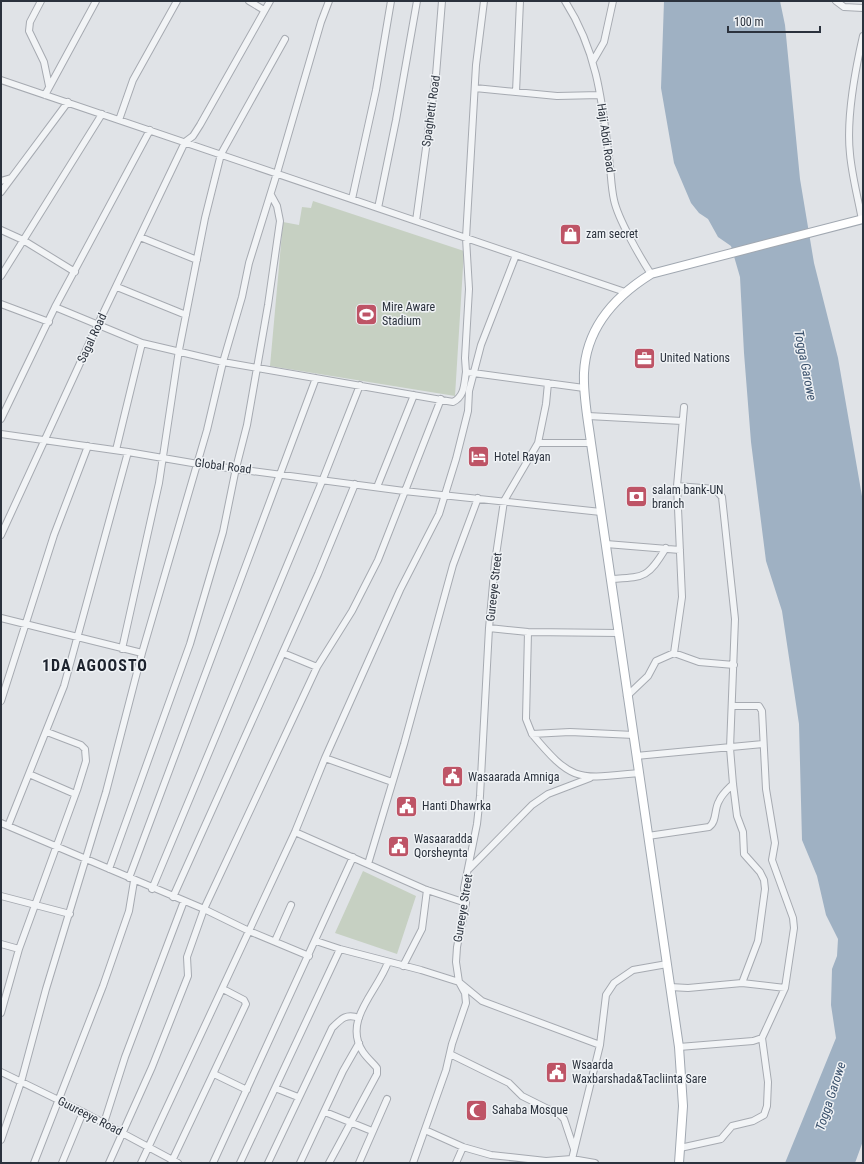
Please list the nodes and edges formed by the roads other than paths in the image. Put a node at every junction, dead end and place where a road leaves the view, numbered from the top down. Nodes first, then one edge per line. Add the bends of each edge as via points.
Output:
1 (41, 1) edge
2 (96, 1) edge
3 (177, 1) edge
4 (249, 1) edge
5 (270, 1) edge
6 (329, 1) edge
7 (391, 1) edge
8 (417, 1) edge
9 (442, 1) edge
10 (484, 1) edge
11 (520, 1) edge
12 (564, 1) edge
13 (614, 1) edge
14 (836, 1) edge
15 (863, 8) edge
16 (264, 10) junction
17 (863, 36) edge
18 (285, 39) dead end
19 (594, 61) junction
20 (1, 80) edge
21 (49, 86) junction
22 (475, 88) junction
23 (516, 92) junction
24 (45, 95) junction
25 (600, 95) junction
26 (68, 102) junction
27 (102, 114) junction
28 (120, 120) junction
29 (150, 130) junction
30 (185, 142) junction
31 (221, 154) junction
32 (277, 173) junction
33 (11, 178) junction
34 (1, 181) edge
35 (1, 192) edge
36 (271, 195) junction
37 (352, 199) junction
38 (378, 208) junction
39 (863, 220) edge
40 (416, 221) junction
41 (1, 230) edge
42 (140, 237) junction
43 (466, 238) junction
44 (23, 240) junction
45 (516, 255) junction
46 (197, 260) junction
47 (75, 272) junction
48 (651, 274) junction
49 (1, 276) edge
50 (117, 287) junction
51 (625, 292) junction
52 (1, 304) edge
53 (55, 307) junction
54 (186, 315) junction
55 (49, 322) junction
56 (98, 324) junction
57 (142, 342) junction
58 (179, 350) junction
59 (222, 362) junction
60 (259, 368) junction
61 (466, 372) junction
62 (473, 373) junction
63 (316, 378) junction
64 (548, 383) junction
65 (360, 385) junction
66 (584, 388) junction
67 (414, 395) junction
68 (441, 399) junction
69 (684, 406) dead end
70 (588, 416) junction
71 (1, 419) edge
72 (682, 421) junction
73 (1, 434) edge
74 (46, 440) junction
75 (538, 443) junction
76 (591, 443) junction
77 (88, 446) junction
78 (116, 450) junction
79 (128, 452) junction
80 (163, 457) junction
81 (198, 464) junction
82 (236, 468) junction
83 (282, 473) junction
84 (323, 479) junction
85 (355, 484) junction
86 (677, 486) junction
87 (377, 487) junction
88 (404, 491) junction
89 (446, 495) junction
90 (478, 498) junction
91 (504, 501) junction
92 (601, 512) junction
93 (1, 535) edge
94 (606, 544) junction
95 (666, 548) junction
96 (680, 550) junction
97 (610, 579) junction
98 (1, 618) edge
99 (26, 625) junction
100 (489, 628) junction
101 (528, 632) junction
102 (618, 634) junction
103 (78, 638) junction
104 (122, 649) junction
105 (142, 653) junction
106 (284, 653) junction
107 (674, 654) junction
108 (734, 665) junction
109 (317, 667) junction
110 (627, 696) junction
111 (1, 701) edge
112 (732, 706) junction
113 (47, 732) junction
114 (532, 734) junction
115 (634, 735) junction
116 (763, 744) junction
117 (730, 748) junction
118 (636, 756) junction
119 (325, 758) junction
120 (639, 772) junction
121 (29, 774) junction
122 (590, 778) junction
123 (392, 782) junction
124 (733, 784) junction
125 (75, 794) junction
126 (1, 823) edge
127 (8, 826) junction
128 (295, 832) junction
129 (648, 836) junction
130 (56, 848) junction
131 (353, 857) junction
132 (86, 859) junction
133 (368, 864) junction
134 (108, 868) junction
135 (469, 869) junction
136 (132, 879) junction
137 (152, 889) junction
138 (427, 890) junction
139 (1, 896) edge
140 (173, 897) junction
141 (184, 901) junction
142 (466, 903) junction
143 (35, 905) junction
144 (291, 905) dead end
145 (204, 909) junction
146 (70, 914) junction
147 (249, 931) junction
148 (275, 941) junction
149 (316, 941) junction
150 (1, 944) edge
151 (19, 949) junction
152 (340, 949) junction
153 (308, 956) junction
154 (388, 962) junction
155 (667, 964) junction
156 (403, 966) junction
157 (458, 982) junction
158 (742, 983) junction
159 (670, 987) junction
160 (786, 988) junction
161 (223, 989) junction
162 (2, 1004) edge
163 (1, 1013) edge
164 (359, 1018) junction
165 (762, 1038) junction
166 (359, 1043) junction
167 (600, 1045) junction
168 (679, 1047) junction
169 (450, 1054) junction
170 (1, 1072) edge
171 (214, 1074) junction
172 (20, 1082) junction
173 (275, 1088) junction
174 (246, 1090) junction
175 (298, 1097) junction
176 (387, 1099) dead end
177 (60, 1100) junction
178 (83, 1112) junction
179 (325, 1112) junction
180 (350, 1122) junction
181 (104, 1123) junction
182 (425, 1130) junction
183 (372, 1131) junction
184 (122, 1132) junction
185 (1, 1140) edge
186 (148, 1147) junction
187 (463, 1147) junction
188 (680, 1148) junction
189 (574, 1151) junction
190 (572, 1161) edge
191 (174, 1162) edge
192 (546, 1162) edge
193 (34, 1163) edge
194 (62, 1163) edge
195 (109, 1163) edge
196 (141, 1163) edge
197 (213, 1163) edge
198 (240, 1163) edge
199 (268, 1163) edge
200 (300, 1163) edge
201 (329, 1163) edge
202 (359, 1163) edge
203 (413, 1163) edge
204 (456, 1163) edge
205 (595, 1163) edge
206 (679, 1163) edge

1 - 21 street via 30,22 29,31 44,62
2 - 21 street
3 - 28 street via 133,80
4 - 16 street
5 - 16 street, Sagal Road
6 - 32 street
7 - 37 street via 376,90
8 - 38 street
9 - 40 street, Spaghetti Road via 436,75
10 - 22 street
11 - 23 street
12 - 19 street, Haji Abdi Road via 574,15
13 - 19 street via 604,42
14 - 15 street via 844,7
16 - 30 street, Sagal Road via 200,125
17 - 39 street via 849,131 850,154
18 - 31 street
19 - 25 street, Haji Abdi Road
20 - 24 street
21 - 24 street
22 - 23 street
22 - 43 street
23 - 25 street via 557,96
24 - 26 street
25 - 48 street, Haji Abdi Road via 614,200 619,215
26 - 27 street
26 - 33 street
27 - 28 street
27 - 44 street
28 - 29 street
29 - 30 street
29 - 47 street
30 - 31 street
30 - 42 street, Sagal Road
31 - 32 street
31 - 46 street
32 - 36 street
32 - 37 street
33 - 34 street
33 - 35 street
36 - 59 street
36 - 60 street via 277,206 280,221
37 - 38 street
38 - 40 street
39 - 48 main road
40 - 43 street
41 - 44 street
42 - 46 street
42 - 50 street, Sagal Road
43 - 45 street
43 - 61 street via 469,289
44 - 47 street
44 - 49 street
45 - 51 street
45 - 62 street via 481,345
46 - 54 street
47 - 53 street
48 - 51 main road
50 - 54 street
50 - 56 street, Sagal Road
51 - 66 main road via 613,303 594,330 585,361
52 - 55 street
53 - 55 street
53 - 56 street
54 - 58 street
55 - 71 street
56 - 57 street
56 - 74 street, Sagal Road
57 - 58 street
57 - 78 street
58 - 59 street
58 - 80 street
59 - 60 street
59 - 81 street
60 - 63 street
60 - 82 street
61 - 62 street
61 - 68 street via 460,399 454,402
62 - 64 street
62 - 89 street via 468,411
63 - 65 street
63 - 83 street
64 - 66 street
64 - 75 street
65 - 67 street
65 - 84 street
66 - 70 main road
67 - 68 street
67 - 87 street
68 - 88 street
69 - 72 street
70 - 72 street
70 - 76 main road
72 - 86 street
73 - 74 street, Global Road
74 - 77 street, Global Road
74 - 93 street, Sagal Road
75 - 76 street
75 - 91 street
76 - 92 main road
77 - 78 street, Global Road
77 - 99 street via 54,535
78 - 79 street, Global Road
79 - 80 street, Global Road
79 - 103 street
80 - 81 street, Global Road
80 - 104 street
81 - 82 street, Global Road
81 - 105 street
82 - 83 street, Global Road
82 - 134 street via 223,532 190,644
83 - 84 street, Global Road
83 - 136 street
84 - 85 street, Global Road
84 - 137 street
85 - 87 street, Global Road
85 - 106 street
86 - 96 street
86 - 108 street via 715,489 722,497 735,619
87 - 88 street, Global Road
88 - 89 street, Global Road
88 - 109 street via 378,560 352,611
89 - 90 street, Global Road
89 - 119 street via 400,590
90 - 91 street, Global Road
90 - 123 street via 453,565
91 - 92 street, Global Road
91 - 100 street, Gureeye Street
92 - 94 main road
94 - 95 street
94 - 97 main road
95 - 96 street
95 - 97 street via 654,568 647,573 639,577
96 - 107 street via 682,597
97 - 102 main road
98 - 99 street
99 - 103 street
99 - 111 street
100 - 101 street
100 - 135 street, Gureeye Street via 480,796
101 - 102 street
101 - 114 street via 526,719
102 - 110 main road
103 - 104 street
103 - 113 street
104 - 105 street
105 - 132 street
106 - 109 street
106 - 140 street
107 - 108 street via 699,662
107 - 110 street via 656,661 648,676
108 - 112 street
109 - 145 street
110 - 115 main road
112 - 116 street via 761,708
112 - 117 street
113 - 121 street
113 - 125 street via 85,749 86,761
114 - 115 street via 570,732
114 - 122 street via 557,764 577,775
115 - 118 main road
116 - 117 street
116 - 160 street via 767,802 775,843 772,860 793,918 794,928
117 - 118 street
117 - 124 street
118 - 120 main road
119 - 123 street
119 - 128 street
120 - 122 street
120 - 129 main road
121 - 125 street
121 - 127 street
122 - 135 street via 548,794 532,805
123 - 133 street
124 - 129 street via 718,801 714,821 709,827
124 - 158 street via 737,816 743,832 744,854 760,872 765,889 758,941
125 - 130 street
126 - 127 street
127 - 130 street
128 - 131 street
128 - 147 street
129 - 155 main road
130 - 132 street
130 - 143 street
131 - 133 street
131 - 149 street
132 - 134 street
132 - 146 street
133 - 138 street
134 - 136 street
135 - 142 street, Gureeye Street via 464,888
136 - 137 street
136 - 177 street via 129,911
137 - 140 street
138 - 142 street
138 - 156 street via 422,929
139 - 143 street
140 - 141 street
141 - 145 street
141 - 181 street via 125,1057
142 - 157 street, Gureeye Street via 457,947
143 - 146 street
143 - 151 street
144 - 148 street
145 - 147 street
145 - 184 street via 187,957 188,976 152,1067
146 - 172 street
147 - 148 street
147 - 161 street
148 - 153 street
149 - 152 street
149 - 153 street
150 - 151 street
151 - 162 street
152 - 154 street
152 - 173 street
153 - 174 street
154 - 156 street
154 - 164 street
155 - 159 main road
155 - 167 street via 633,970 614,984 606,995
156 - 157 street
157 - 167 street via 482,1001
157 - 169 street, Gureeye Street via 465,993 466,1003
158 - 159 street
158 - 160 street
159 - 168 main road
160 - 165 street
161 - 171 street via 244,1000 246,1004
161 - 186 street
162 - 163 street
164 - 166 street via 356,1027
164 - 175 street via 351,1015 343,1017 332,1028
165 - 168 street via 753,1041
165 - 188 street via 768,1082 764,1115 753,1121 732,1126 720,1139
166 - 179 street
166 - 180 street via 377,1068 377,1074
167 - 189 street
168 - 188 main road via 683,1106
169 - 182 street, Gureeye Street
169 - 189 street via 509,1083 522,1096 560,1115 564,1119
170 - 172 street, Guureeye Road
171 - 174 street
171 - 191 street
172 - 177 street, Guureeye Road
172 - 185 street
173 - 175 street
173 - 198 street
174 - 197 street
175 - 199 street
176 - 183 street
177 - 178 street, Guureeye Road
177 - 193 street
178 - 181 street, Guureeye Road
178 - 194 street
179 - 180 street
179 - 200 street
180 - 183 street
180 - 201 street
181 - 184 street, Guureeye Road
182 - 187 street
182 - 203 street, Gureeye Street
183 - 202 street
184 - 186 street, Guureeye Road
184 - 195 street
186 - 191 street, Guureeye Road
186 - 196 street
187 - 192 street via 491,1155
187 - 204 street
188 - 206 main road
189 - 190 street
190 - 192 street
190 - 205 street

